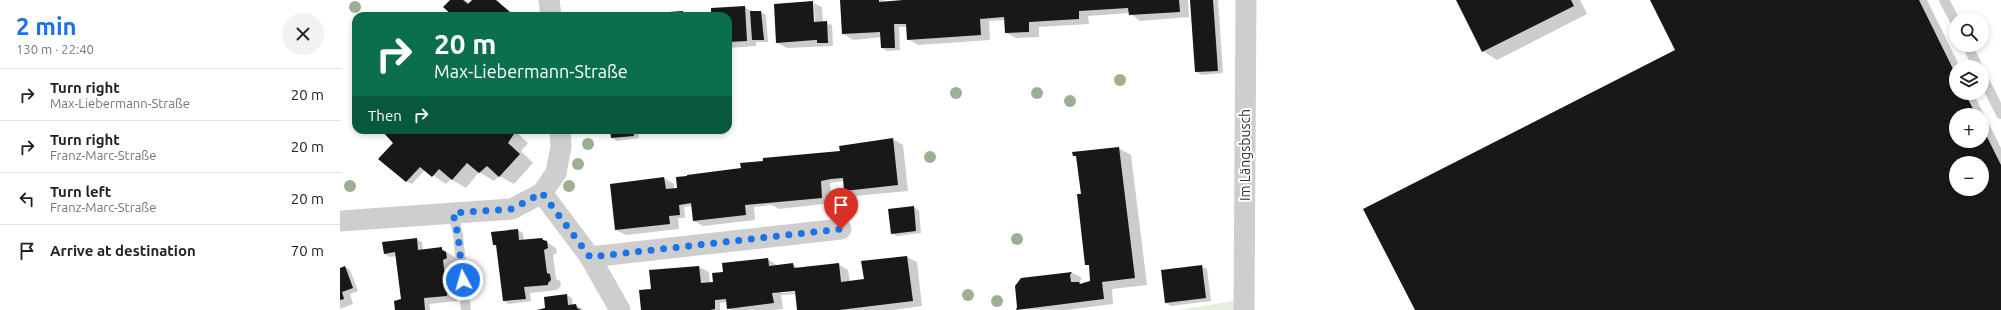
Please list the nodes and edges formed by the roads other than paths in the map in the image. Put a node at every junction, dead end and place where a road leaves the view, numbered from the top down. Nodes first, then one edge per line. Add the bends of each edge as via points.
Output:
1 (549, 0) edge
2 (1246, 0) edge
3 (1944, 0) edge
4 (550, 12) edge
5 (1950, 12) edge
6 (1989, 90) edge
7 (2001, 114) edge
8 (560, 134) edge
9 (542, 193) junction
10 (453, 213) junction
11 (340, 221) edge
12 (841, 229) dead end
13 (590, 257) junction
14 (466, 310) edge
15 (620, 310) edge
16 (1244, 310) edge

1 - 4 street
2 - 16 street, Im Längsbusch
3 - 5 lane
6 - 7 lane
8 - 9 street via 561,146 556,173
9 - 10 street via 512,209
9 - 13 street
10 - 11 street
10 - 14 lane via 458,235
12 - 13 street
13 - 15 street

